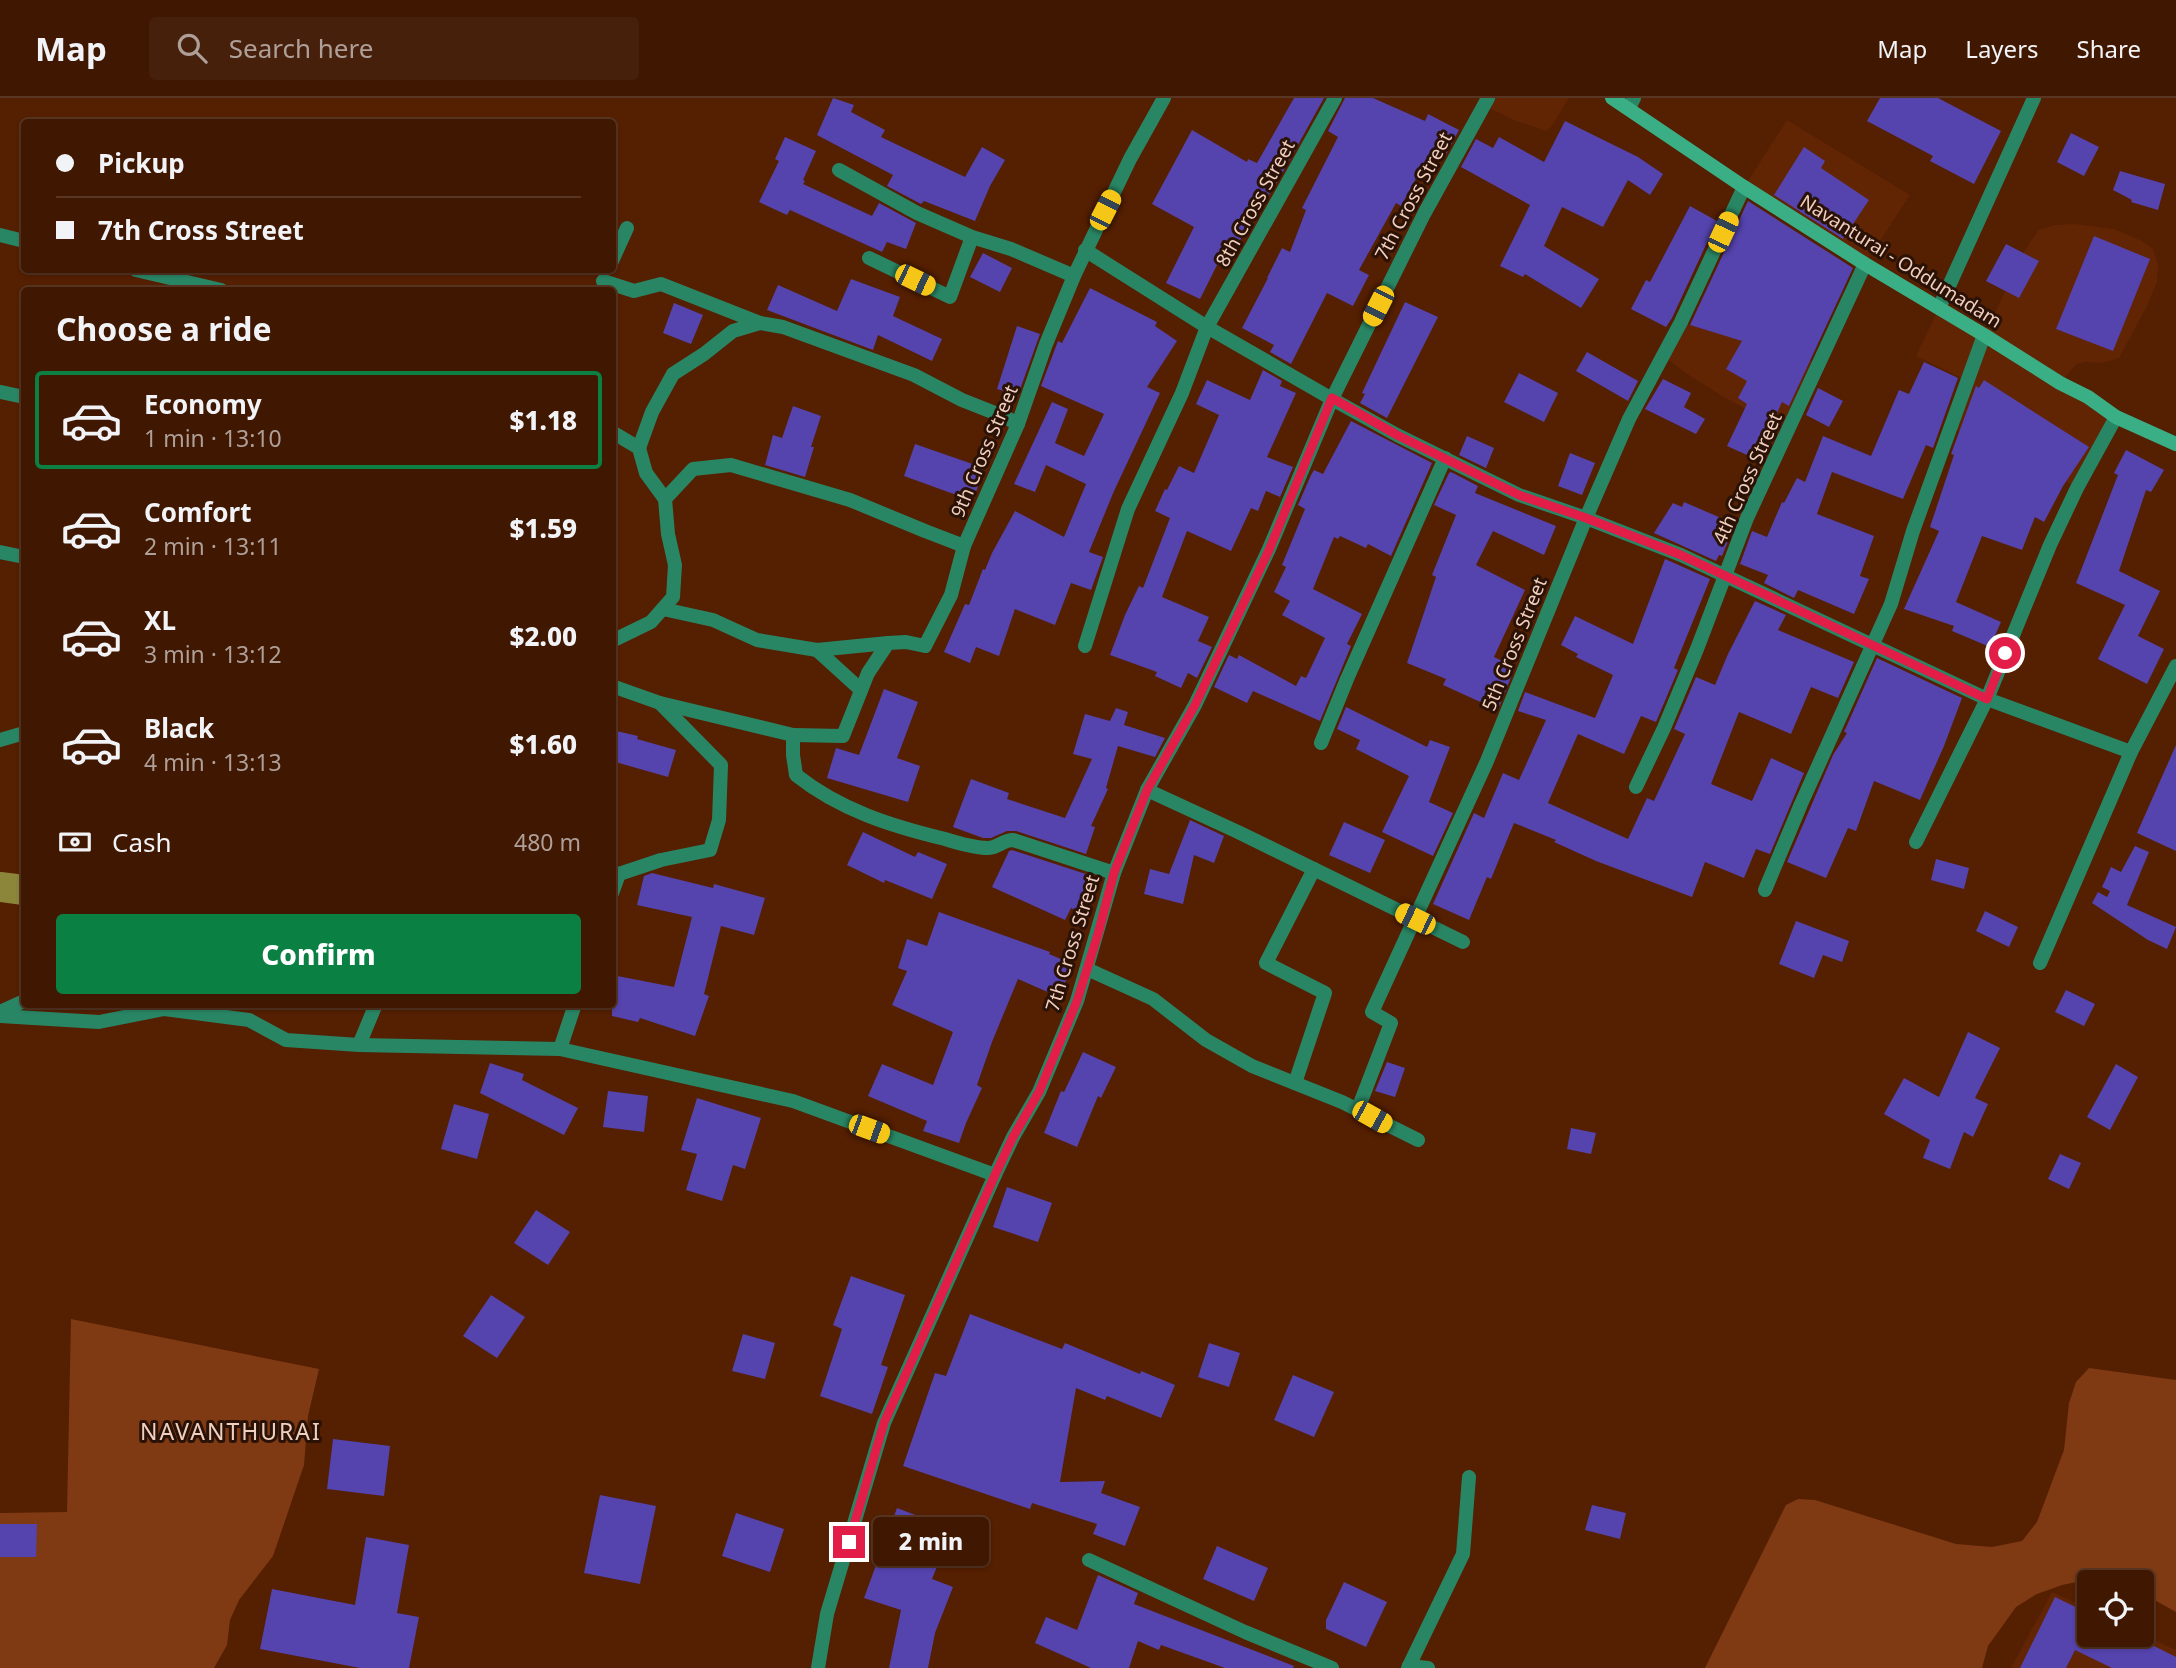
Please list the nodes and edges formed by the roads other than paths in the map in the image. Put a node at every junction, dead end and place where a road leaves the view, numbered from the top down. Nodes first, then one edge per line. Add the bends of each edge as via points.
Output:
1 (1164, 98) edge
2 (1335, 98) edge
3 (1488, 98) edge
4 (1612, 98) edge
5 (2034, 98) edge
6 (1632, 103) edge
7 (839, 170) dead end
8 (1744, 187) junction
9 (627, 228) dead end
10 (0, 235) edge
11 (972, 237) junction
12 (21, 240) edge
13 (1085, 250) junction
14 (616, 252) edge
15 (869, 258) dead end
16 (1865, 264) junction
17 (142, 273) edge
18 (1074, 276) junction
19 (604, 280) edge
20 (163, 284) edge
21 (192, 287) edge
22 (1939, 308) junction
23 (760, 323) junction
24 (1207, 327) junction
25 (1984, 335) junction
26 (1, 392) edge
27 (21, 396) edge
28 (1332, 398) junction
29 (2116, 416) junction
30 (1018, 424) junction
31 (616, 434) edge
32 (2176, 444) edge
33 (639, 448) junction
34 (1445, 458) junction
35 (665, 499) junction
36 (1586, 518) junction
37 (964, 546) junction
38 (0, 552) edge
39 (21, 556) edge
40 (1727, 576) junction
41 (663, 609) junction
42 (616, 640) edge
43 (888, 643) junction
44 (1085, 646) dead end
45 (1870, 646) junction
46 (817, 650) junction
47 (2176, 666) edge
48 (616, 688) edge
49 (861, 690) junction
50 (1987, 699) junction
51 (660, 703) junction
52 (21, 734) edge
53 (793, 735) junction
54 (0, 740) edge
55 (1321, 743) dead end
56 (2131, 752) junction
57 (1636, 787) dead end
58 (1147, 790) junction
59 (1916, 842) dead end
60 (1314, 869) junction
61 (616, 873) edge
62 (1114, 873) junction
63 (1765, 890) dead end
64 (1415, 919) junction
65 (1463, 942) dead end
66 (2040, 963) dead end
67 (1087, 969) junction
68 (21, 1003) edge
69 (374, 1008) edge
70 (574, 1008) edge
71 (0, 1014) edge
72 (359, 1045) junction
73 (560, 1049) junction
74 (1295, 1083) junction
75 (1358, 1110) junction
76 (1418, 1140) dead end
77 (995, 1175) junction
78 (1469, 1477) dead end
79 (1089, 1560) dead end
80 (1409, 1667) edge
81 (818, 1668) edge
82 (1332, 1668) edge
83 (1428, 1668) edge

1 - 13 street, 9th Cross Street
2 - 24 street, 8th Cross Street
3 - 28 street, 7th Cross Street
4 - 6 main road, Navanturai - Oddumadam
5 - 22 street
6 - 8 main road, Navanturai - Oddumadam
7 - 11 street
8 - 16 main road, Navanturai - Oddumadam
8 - 36 street, 5th Cross Street via 1681,322 1629,419
9 - 14 street
10 - 12 street
11 - 15 street via 950,297
11 - 18 street via 1011,248
13 - 18 street, 9th Cross Street
13 - 24 street
16 - 22 main road, Navanturai - Oddumadam
16 - 40 street, 4th Cross Street via 1747,518
17 - 20 street
18 - 30 street, 9th Cross Street
19 - 23 street via 634,290 661,284
20 - 21 street
22 - 25 main road, Navanturai - Oddumadam
23 - 30 street via 915,374
23 - 33 street via 733,331 673,374
24 - 28 street
24 - 44 street, 8th Cross Street via 1128,509
25 - 29 main road, Navanturai - Oddumadam
25 - 45 street via 1891,604
26 - 27 street
28 - 34 street
28 - 58 street, 7th Cross Street via 1269,550 1195,705
29 - 32 main road, Navanturai - Oddumadam
29 - 50 street via 2050,545
30 - 37 street, 9th Cross Street
31 - 33 street
33 - 35 street via 646,473
34 - 36 street via 1519,495
34 - 55 street
35 - 37 street via 693,469 731,466 850,500
35 - 41 street via 675,565 673,597
36 - 40 street
36 - 64 street, 5th Cross Street via 1487,761
37 - 43 street, 9th Cross Street via 951,595 925,646
38 - 39 street
40 - 45 street
40 - 57 street, 4th Cross Street
41 - 42 street via 651,622
41 - 46 street via 713,620 757,640
43 - 46 street
43 - 49 street
45 - 50 street
45 - 63 street
46 - 49 street
47 - 56 street
48 - 51 street
49 - 53 street via 843,736
50 - 56 street
50 - 59 street
51 - 53 street
51 - 61 street via 721,765 719,820 710,850
52 - 54 street
53 - 62 street via 796,775 853,811 958,843 990,848 1013,840
56 - 66 street
58 - 60 street
58 - 62 street, 7th Cross Street
60 - 64 street
60 - 74 street via 1266,963 1325,993
62 - 67 street, 7th Cross Street
64 - 65 street
64 - 75 street, 5th Cross Street via 1372,1013 1391,1023
67 - 74 street via 1153,999 1206,1040 1252,1066
67 - 77 street, 7th Cross Street via 1039,1092
68 - 71 street
69 - 72 street
70 - 73 street
71 - 72 street via 99,1022 164,1009 248,1020 286,1040
72 - 73 street
73 - 77 street via 793,1101
74 - 75 street
75 - 76 street
77 - 81 street, 7th Cross Street via 884,1423 827,1614
78 - 80 street via 1463,1553
79 - 82 street
80 - 83 street

